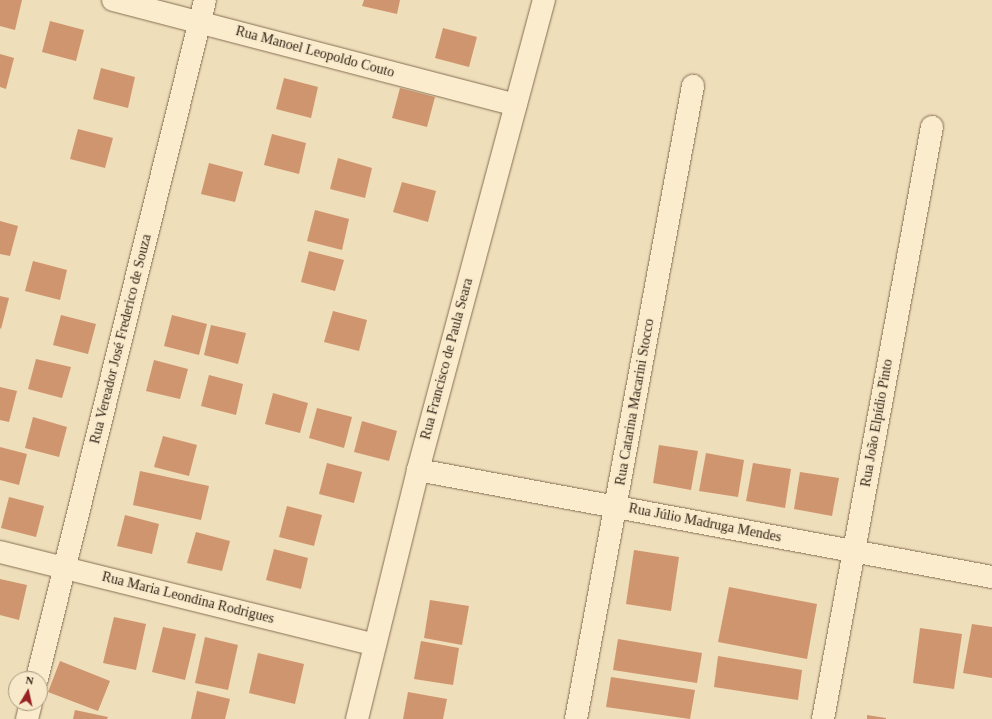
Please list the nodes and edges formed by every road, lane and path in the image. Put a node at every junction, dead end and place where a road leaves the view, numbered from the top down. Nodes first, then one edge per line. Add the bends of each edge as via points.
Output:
1 (113, 0) edge
2 (205, 0) edge
3 (544, 0) edge
4 (200, 22) junction
5 (693, 86) dead end
6 (516, 104) junction
7 (932, 127) dead end
8 (418, 470) junction
9 (616, 506) junction
10 (854, 551) junction
11 (0, 552) edge
12 (64, 568) junction
13 (992, 577) edge
14 (375, 644) junction
15 (39, 671) edge
16 (357, 719) edge
17 (576, 719) edge
18 (823, 719) edge

1 - 4 street, Rua Manoel Leopoldo Couto
2 - 4 street, Rua Vereador José Frederico de Souza
3 - 6 street, Rua Francisco de Paula Seara
4 - 6 street, Rua Manoel Leopoldo Couto
4 - 12 street, Rua Vereador José Frederico de Souza
5 - 9 street, Rua Catarina Macarini Stocco
6 - 8 street, Rua Francisco de Paula Seara
7 - 10 street, Rua João Elpídio Pinto
8 - 9 street, Rua Júlio Madruga Mendes
8 - 14 street, Rua Francisco de Paula Seara
9 - 10 street, Rua Júlio Madruga Mendes
9 - 17 street, Rua Catarina Macarini Stocco
10 - 13 street, Rua Júlio Madruga Mendes
10 - 18 street, Rua João Elpídio Pinto
11 - 12 street, Rua Maria Leondina Rodrigues
12 - 14 street, Rua Maria Leondina Rodrigues
12 - 15 street, Rua Vereador José Frederico de Souza
14 - 16 street, Rua Francisco de Paula Seara

